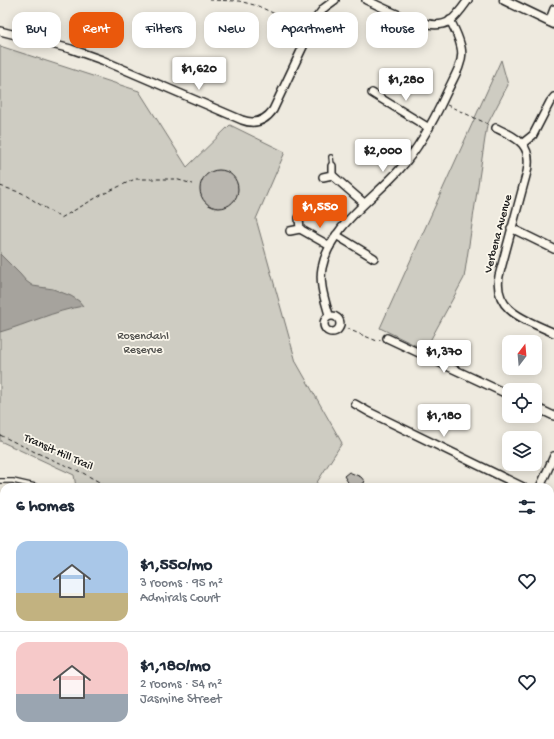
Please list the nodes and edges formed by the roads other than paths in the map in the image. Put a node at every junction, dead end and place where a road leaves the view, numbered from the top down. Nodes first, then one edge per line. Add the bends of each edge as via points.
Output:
1 (335, 0) edge
2 (366, 0) edge
3 (468, 0) edge
4 (504, 0) edge
5 (554, 8) edge
6 (450, 20) junction
7 (552, 23) edge
8 (0, 31) edge
9 (372, 93) dead end
10 (554, 97) edge
11 (429, 128) junction
12 (496, 128) road end
13 (523, 143) junction
14 (331, 157) dead end
15 (332, 166) joint
16 (332, 175) junction
17 (324, 177) dead end
18 (364, 203) junction
19 (299, 218) dead end
20 (512, 228) junction
21 (300, 229) junction
22 (290, 231) dead end
23 (336, 235) junction
24 (330, 246) junction
25 (554, 249) edge
26 (374, 258) dead end
27 (329, 315) junction
28 (554, 333) edge
29 (387, 338) road end
30 (502, 392) edge
31 (355, 404) dead end
32 (542, 410) edge
33 (554, 416) edge
34 (554, 456) edge
35 (0, 481) edge
36 (22, 483) edge
37 (515, 483) edge
38 (542, 483) edge

1 - 8 street via 324,8 311,31 273,110 266,118 254,122 242,120 102,60 71,49
2 - 6 street via 421,24 435,25
3 - 6 street
4 - 7 street
5 - 7 street
6 - 11 street via 463,49 462,55
9 - 11 street
10 - 13 street via 533,135
11 - 18 street via 401,168
12 - 13 street
13 - 20 street, Verbena Avenue via 528,153 529,164
14 - 15 lane
15 - 16 street
16 - 17 street
16 - 18 street
18 - 23 street
19 - 21 street
20 - 25 street
20 - 28 street, Verbena Avenue via 497,283 502,302 512,311
21 - 22 street
21 - 24 street
23 - 24 street
23 - 26 street
24 - 27 street via 322,267 321,279
27 - 27 street via 323,324 327,331 335,332 340,326 339,319
29 - 30 street
31 - 37 street
32 - 33 street
34 - 38 street
35 - 36 lane

